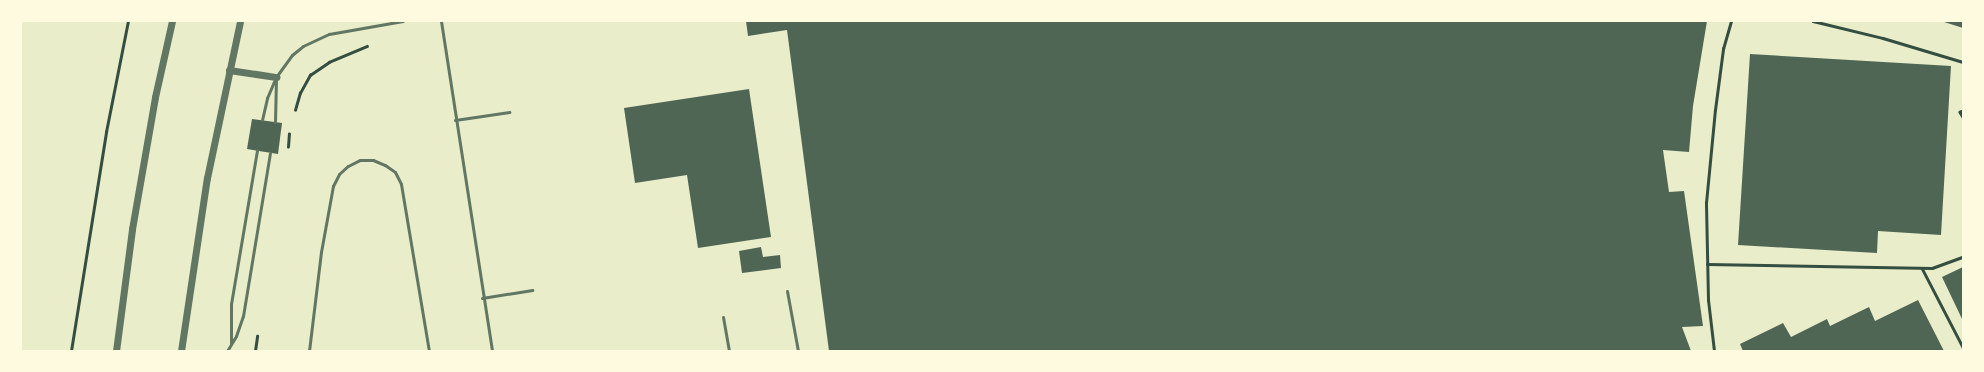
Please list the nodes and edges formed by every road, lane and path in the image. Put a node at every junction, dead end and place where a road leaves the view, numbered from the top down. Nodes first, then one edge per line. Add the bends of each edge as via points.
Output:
1 (128, 21) edge
2 (172, 21) edge
3 (240, 21) edge
4 (403, 21) edge
5 (441, 21) edge
6 (1731, 21) edge
7 (1813, 21) edge
8 (381, 24) junction
9 (1963, 62) edge
10 (228, 70) junction
11 (276, 77) junction
12 (1963, 111) edge
13 (294, 112) dead end
14 (509, 112) dead end
15 (1963, 117) edge
16 (262, 120) dead end
17 (455, 120) junction
18 (275, 122) dead end
19 (291, 125) dead end
20 (257, 150) dead end
21 (270, 152) dead end
22 (287, 155) dead end
23 (1963, 257) edge
24 (1707, 264) junction
25 (1922, 267) junction
26 (532, 290) dead end
27 (787, 291) dead end
28 (482, 298) junction
29 (723, 317) dead end
30 (258, 327) dead end
31 (231, 345) junction
32 (1963, 347) edge
33 (71, 351) edge
34 (116, 351) edge
35 (181, 351) edge
36 (227, 351) edge
37 (254, 351) edge
38 (309, 351) edge
39 (429, 351) edge
40 (492, 351) edge
41 (729, 351) edge
42 (798, 351) edge
43 (1714, 351) edge

1 - 33 path via 106,132
2 - 34 street via 155,97 132,229
3 - 10 street
4 - 8 lane
5 - 17 lane
6 - 24 path via 1723,49 1715,110 1706,203
7 - 9 path
8 - 11 lane via 349,29 316,39 292,54
8 - 13 path via 374,42 362,50 329,62 310,75 300,93
10 - 11 street
10 - 35 street via 207,178
11 - 16 lane via 267,98
11 - 18 lane
12 - 15 path via 1960,112
14 - 17 lane
17 - 28 lane
19 - 22 path
20 - 31 lane via 231,304
21 - 31 lane via 243,316
23 - 25 path via 1932,268
24 - 25 path
24 - 43 path
25 - 32 path
26 - 28 lane
27 - 42 lane
28 - 40 lane
29 - 41 lane
30 - 37 path
31 - 36 lane
38 - 39 lane via 321,252 333,186 339,174 348,166 360,160 373,160 385,164 395,172 401,184

